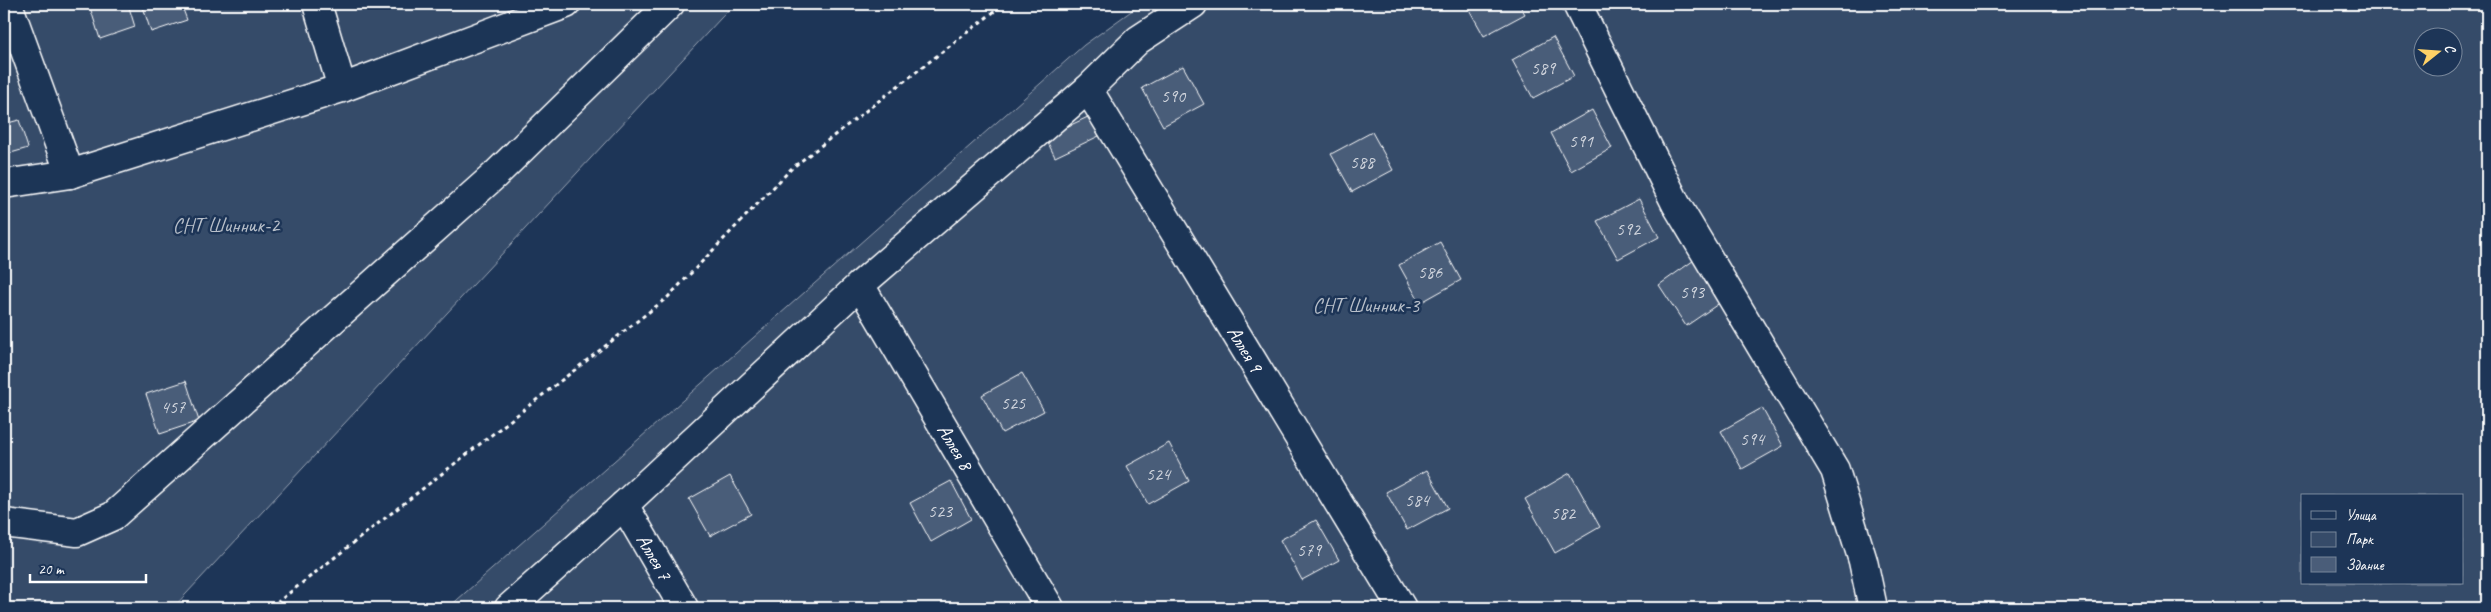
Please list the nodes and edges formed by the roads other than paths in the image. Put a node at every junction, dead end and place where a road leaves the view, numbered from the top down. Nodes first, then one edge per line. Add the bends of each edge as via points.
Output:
1 (8, 4) edge
2 (317, 4) edge
3 (566, 4) edge
4 (670, 4) edge
5 (1192, 4) edge
6 (1577, 4) edge
7 (342, 88) junction
8 (1088, 89) junction
9 (70, 174) junction
10 (4, 184) edge
11 (860, 285) junction
12 (624, 505) junction
13 (4, 523) edge
14 (509, 608) edge
15 (684, 608) edge
16 (1050, 608) edge
17 (1402, 608) edge
18 (1873, 608) edge

1 - 9 lane
2 - 7 lane
3 - 7 lane
4 - 13 lane via 495,175 113,516 77,532
5 - 8 lane via 1138,40
6 - 18 lane via 1676,204 1835,470 1863,561
7 - 9 lane
8 - 11 lane
8 - 17 lane, Аллея 9
9 - 10 lane
11 - 12 lane
11 - 16 lane, Аллея 8
12 - 14 lane
12 - 15 lane, Аллея 7

